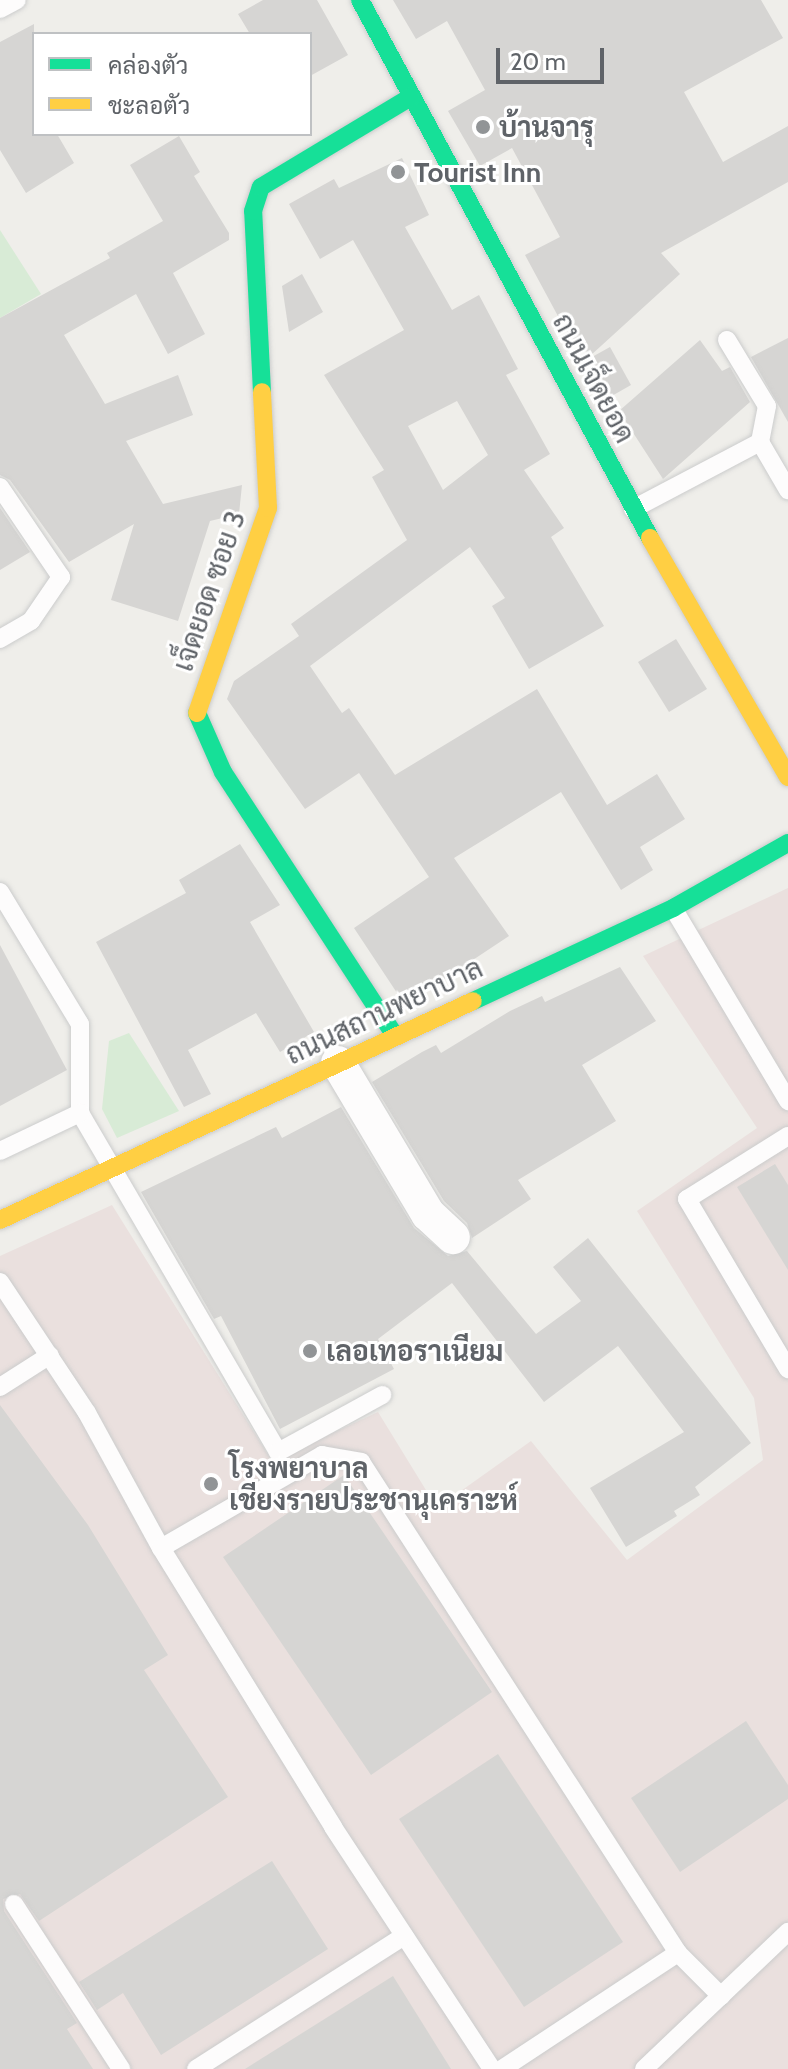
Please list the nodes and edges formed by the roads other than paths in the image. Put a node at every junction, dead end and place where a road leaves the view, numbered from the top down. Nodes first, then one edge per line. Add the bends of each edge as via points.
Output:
1 (17, 0) edge
2 (360, 0) edge
3 (0, 9) edge
4 (411, 97) junction
5 (727, 340) dead end
6 (760, 442) junction
7 (0, 487) edge
8 (788, 490) edge
9 (633, 509) junction
10 (0, 639) edge
11 (788, 777) edge
12 (788, 843) edge
13 (0, 892) edge
14 (673, 908) junction
15 (395, 1036) junction
16 (338, 1063) junction
17 (788, 1101) edge
18 (80, 1113) junction
19 (788, 1136) edge
20 (0, 1151) edge
21 (114, 1168) junction
22 (0, 1220) edge
23 (453, 1237) dead end
24 (0, 1282) edge
25 (50, 1355) junction
26 (788, 1369) edge
27 (0, 1387) edge
28 (382, 1395) dead end
29 (161, 1548) junction
30 (14, 1904) dead end
31 (788, 1932) edge
32 (404, 1936) junction
33 (678, 1953) junction
34 (721, 1996) junction
35 (121, 2069) edge
36 (196, 2069) edge
37 (492, 2069) edge
38 (502, 2069) edge
39 (644, 2069) edge

1 - 3 lane
2 - 4 street, ถนนเจ็ดยอด
4 - 9 street, ถนนเจ็ดยอด
4 - 15 street, เจ็ดยอด ซอย 3 via 261,187 253,211 268,508 196,712 223,772
5 - 6 lane via 767,406
6 - 8 lane
6 - 9 lane
7 - 10 lane via 61,577 31,621
9 - 11 street, ถนนเจ็ดยอด
12 - 14 street, ถนนสถานพยาบาล
13 - 18 lane via 80,1024
14 - 15 street, ถนนสถานพยาบาล
14 - 17 lane
15 - 16 street, ถนนสถานพยาบาล
16 - 21 street, ถนนสถานพยาบาล
16 - 23 street via 428,1214
18 - 20 lane
18 - 21 lane
19 - 26 lane via 687,1199
21 - 22 street, ถนนสถานพยาบาล
21 - 28 lane via 278,1452
24 - 25 lane
25 - 27 lane
25 - 29 lane
29 - 32 lane
29 - 33 lane via 322,1455 361,1462
30 - 35 lane
31 - 34 lane
32 - 36 lane
32 - 37 lane
33 - 34 lane
33 - 38 lane
34 - 39 lane

